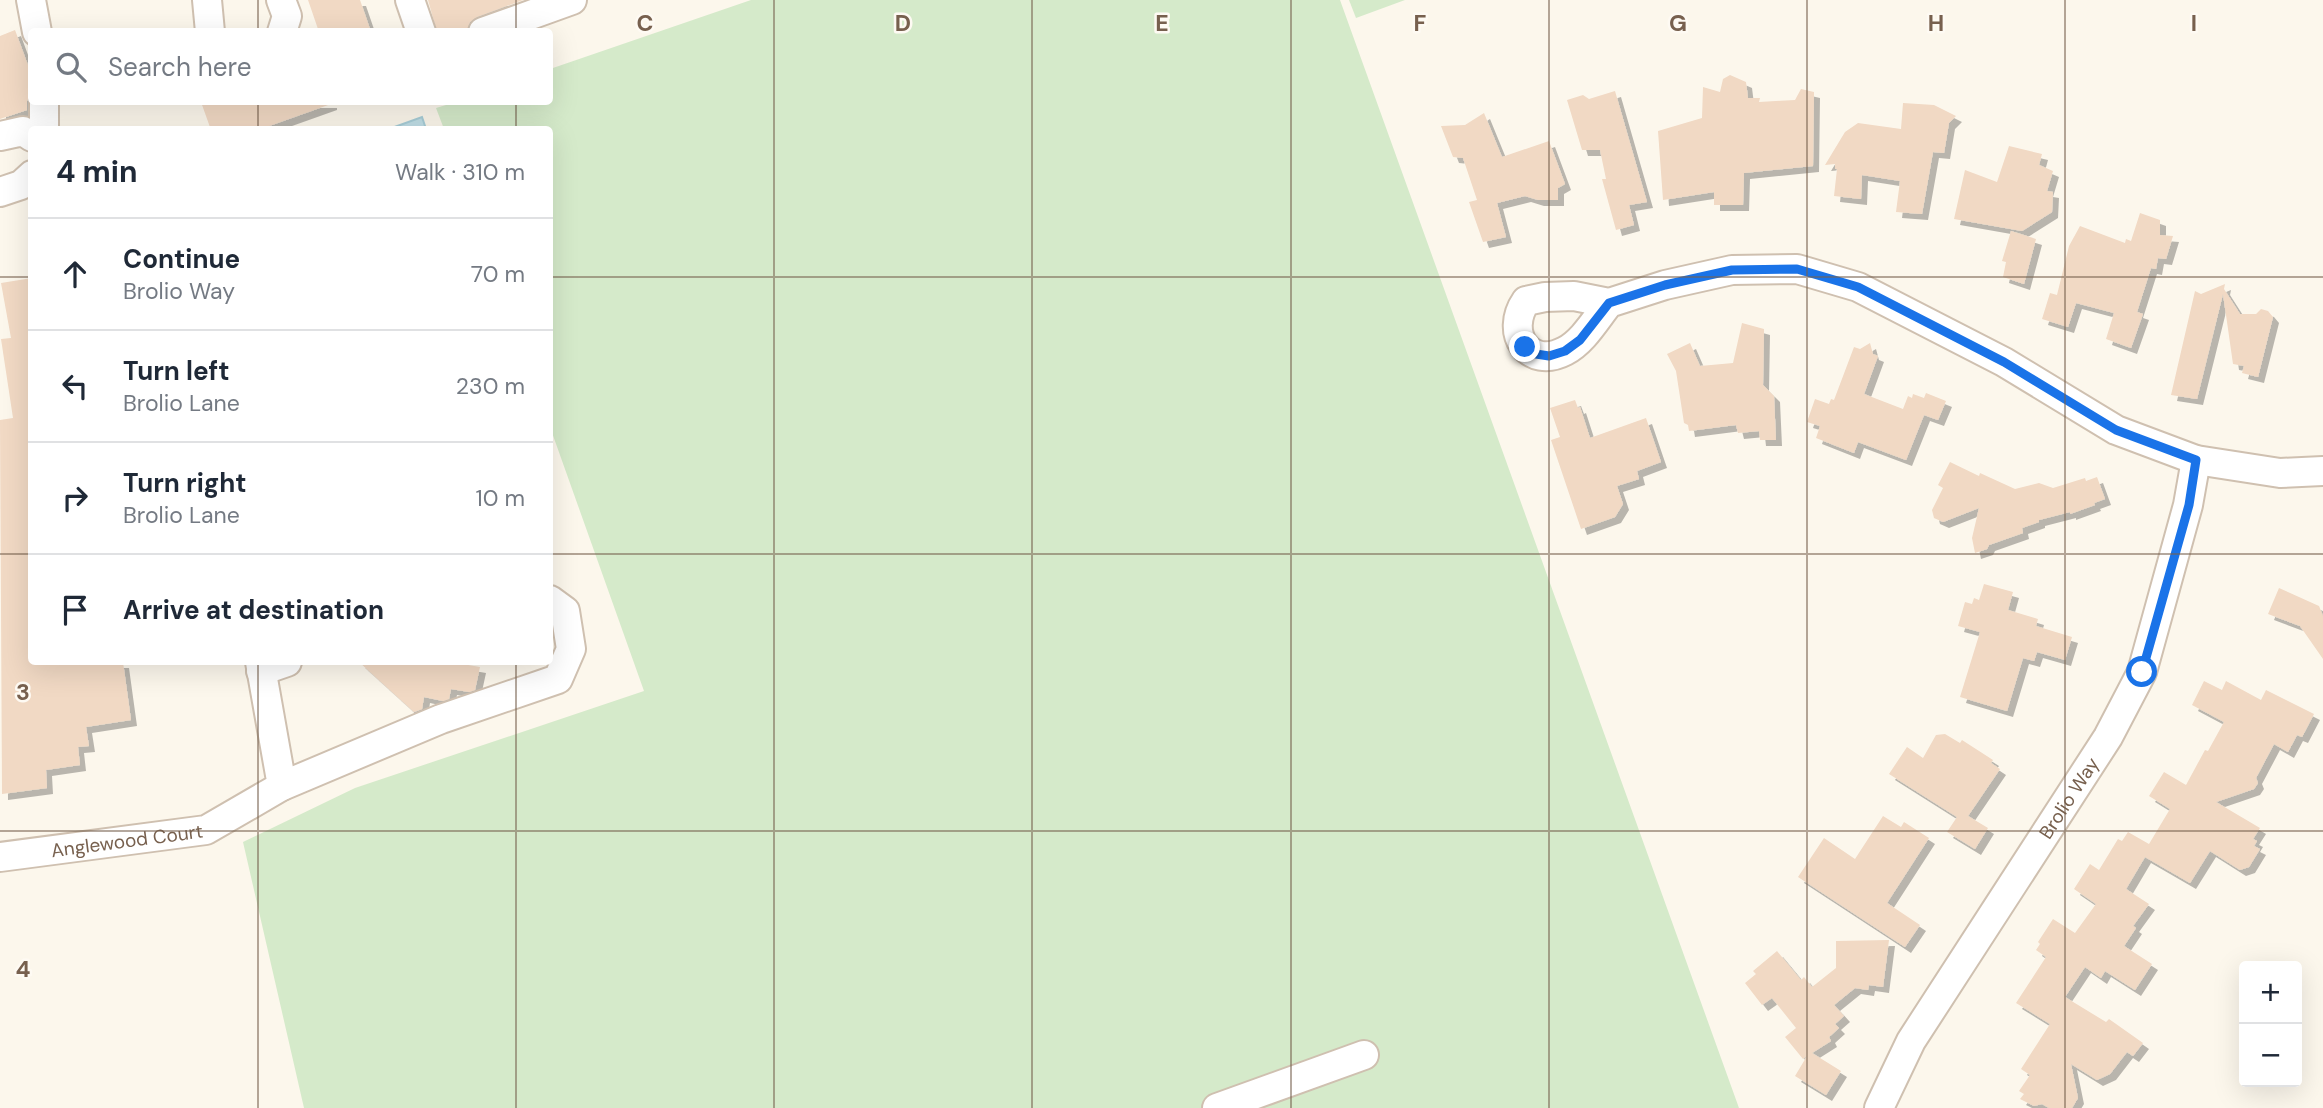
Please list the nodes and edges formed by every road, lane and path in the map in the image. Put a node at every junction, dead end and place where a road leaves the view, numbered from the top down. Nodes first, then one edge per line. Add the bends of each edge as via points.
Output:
1 (31, 0) edge
2 (207, 0) edge
3 (281, 0) edge
4 (410, 0) edge
5 (572, 0) edge
6 (36, 28) edge
7 (210, 28) edge
8 (283, 28) edge
9 (420, 28) edge
10 (494, 28) edge
11 (44, 105) edge
12 (44, 126) edge
13 (28, 134) edge
14 (0, 136) edge
15 (28, 179) edge
16 (0, 192) edge
17 (1609, 303) dead end
18 (2196, 460) junction
19 (2323, 471) edge
20 (553, 602) edge
21 (269, 665) edge
22 (282, 786) junction
23 (0, 857) edge
24 (1364, 1055) dead end
25 (1217, 1108) edge
26 (1879, 1108) edge

1 - 6 street
2 - 7 street
3 - 8 street via 287,16
4 - 9 street
5 - 10 street
11 - 12 street
13 - 14 street via 23,131
15 - 16 street
17 - 18 street via 1732,270 1797,269 1858,287 2004,362 2116,430
18 - 19 street via 2280,473
18 - 26 street, Brolio Way via 2189,505 2142,672 2108,737 1911,1041
20 - 22 street, Anglewood Court via 565,611 570,649 558,679 441,719
21 - 22 street
22 - 23 street, Anglewood Court via 206,830
24 - 25 street

